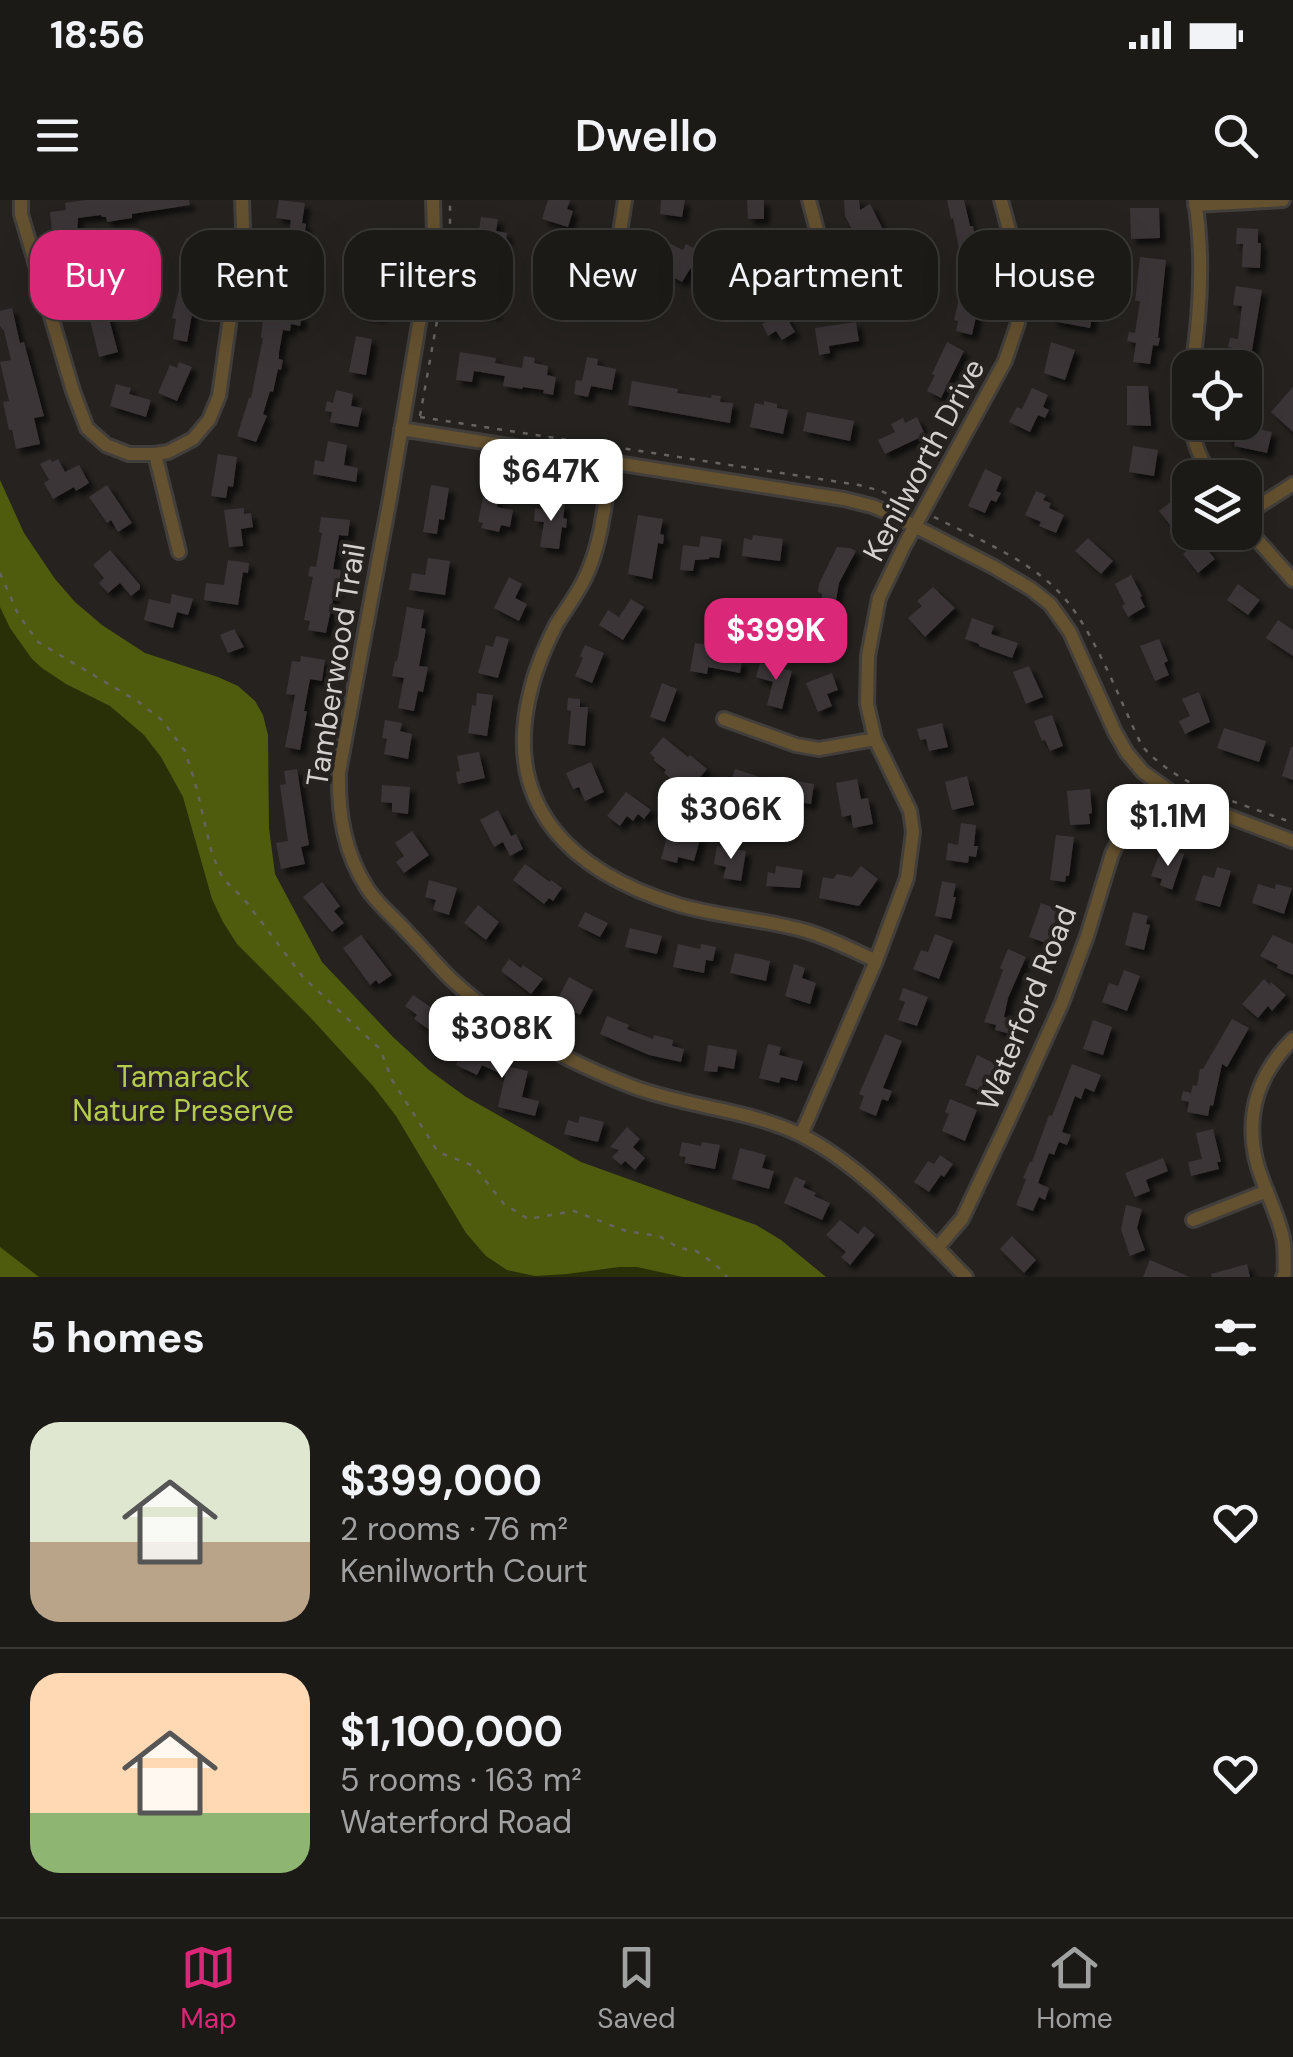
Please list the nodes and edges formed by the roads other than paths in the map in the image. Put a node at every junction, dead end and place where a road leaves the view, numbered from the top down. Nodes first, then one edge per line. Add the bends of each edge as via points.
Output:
1 (21, 200) edge
2 (242, 200) edge
3 (433, 200) edge
4 (625, 200) edge
5 (808, 200) edge
6 (1001, 200) edge
7 (1283, 200) edge
8 (1195, 202) edge
9 (620, 230) edge
10 (817, 230) edge
11 (1194, 350) edge
12 (400, 428) junction
13 (155, 454) junction
14 (611, 462) junction
15 (1293, 484) edge
16 (1262, 505) edge
17 (915, 526) junction
18 (1262, 545) edge
19 (179, 552) dead end
20 (1293, 580) edge
21 (724, 719) dead end
22 (875, 739) junction
23 (1157, 783) junction
24 (1293, 841) edge
25 (876, 961) junction
26 (1293, 1039) edge
27 (801, 1135) junction
28 (1266, 1191) junction
29 (1193, 1220) dead end
30 (936, 1248) junction
31 (966, 1277) edge
32 (1283, 1277) edge

1 - 13 street via 87,428 129,454
2 - 13 street via 219,396 193,438
3 - 12 street, Tamberwood Trail via 434,234
4 - 9 street
5 - 10 street
6 - 17 street, Kenilworth Drive via 1022,282 1018,322 1005,361
7 - 8 street
8 - 11 street via 1202,283
12 - 14 street
12 - 27 street, Tamberwood Trail via 339,772 344,836 368,890 449,977 554,1050 632,1086
13 - 19 street
14 - 17 street via 844,499
14 - 25 street via 595,554 531,688 524,760 532,794 566,844 625,886 682,906 808,932
15 - 16 street
17 - 22 street, Kenilworth Drive via 879,598 868,656 867,704
17 - 23 street via 1050,604 1070,632 1115,732
18 - 20 street
21 - 22 street via 818,749
22 - 25 street, Kenilworth Drive via 910,811 913,832 907,878
23 - 24 street
23 - 30 street, Waterford Road via 1112,854 1062,1004 962,1219
25 - 27 street, Kenilworth Drive
26 - 28 street via 1258,1088 1253,1112
27 - 30 street, Tamberwood Trail via 856,1173
28 - 29 street
28 - 32 street via 1284,1237
30 - 31 street, Tamberwood Trail

